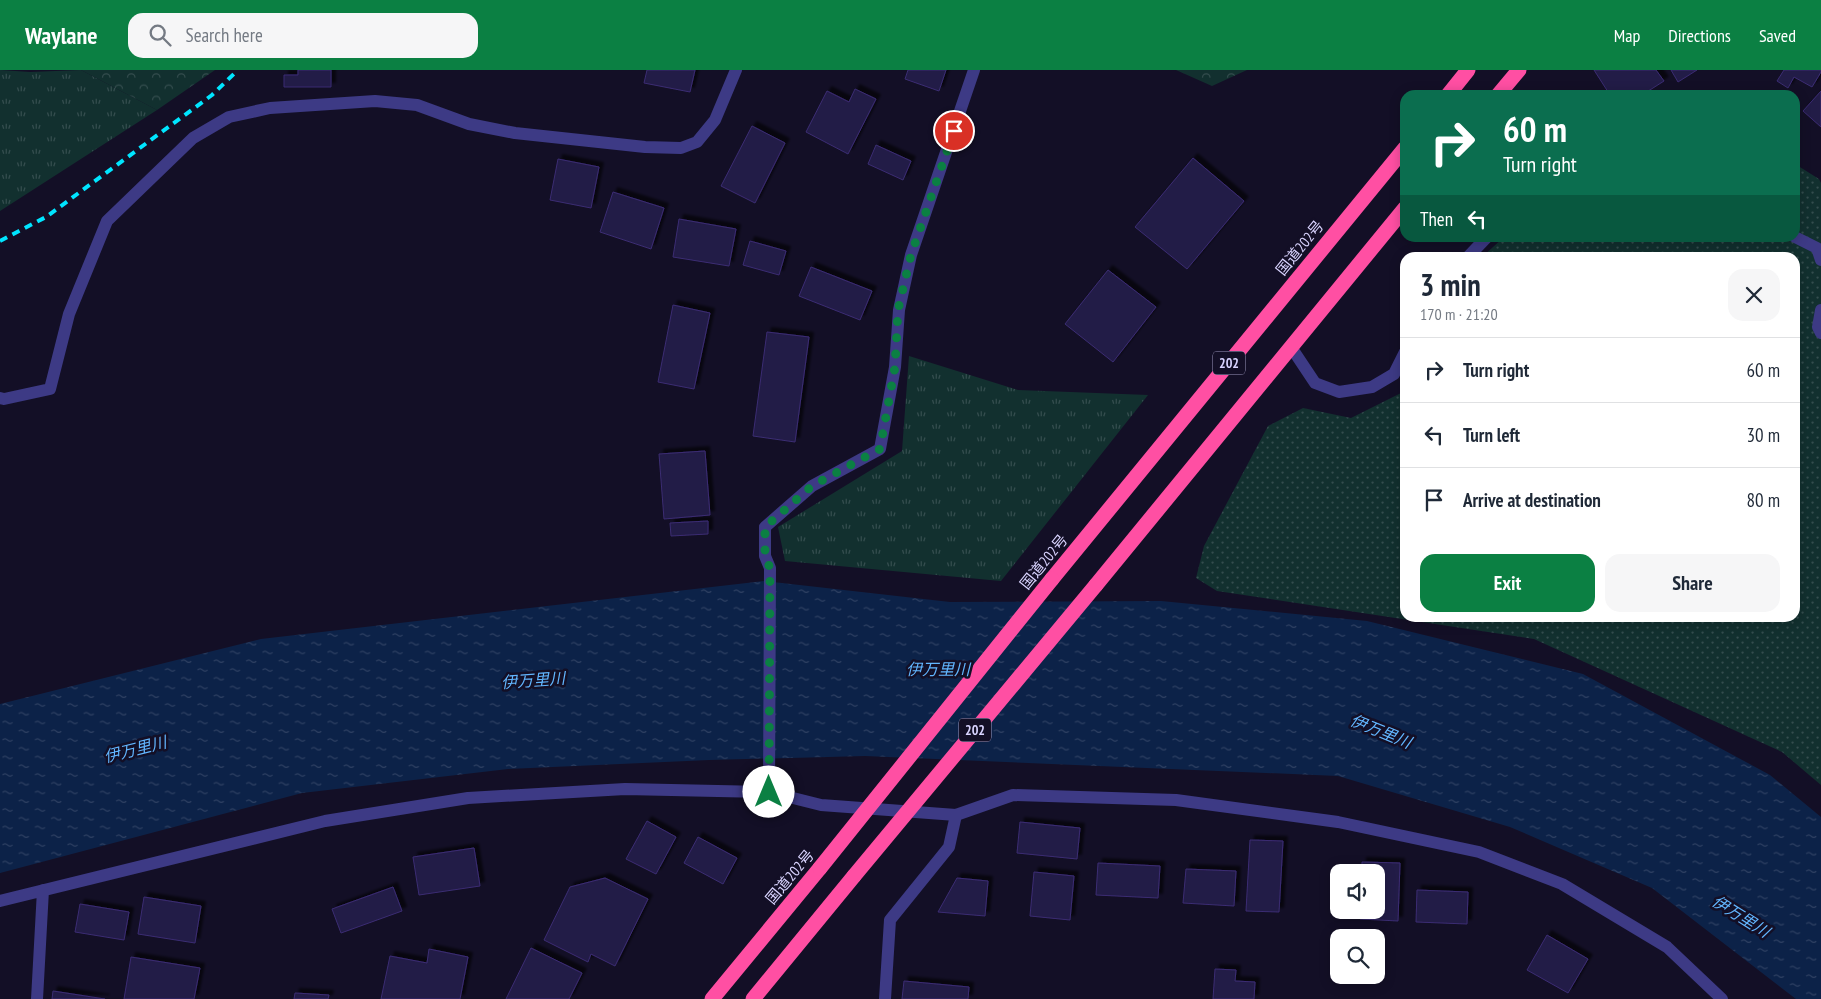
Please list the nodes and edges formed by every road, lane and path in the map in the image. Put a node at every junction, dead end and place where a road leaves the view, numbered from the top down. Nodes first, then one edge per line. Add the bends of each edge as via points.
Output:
1 (736, 70) edge
2 (974, 70) edge
3 (1468, 70) edge
4 (1519, 70) edge
5 (1452, 90) edge
6 (1502, 90) edge
7 (1400, 154) edge
8 (1400, 214) edge
9 (1800, 240) edge
10 (1482, 242) edge
11 (1473, 252) edge
12 (1821, 260) edge
13 (1821, 310) edge
14 (1821, 333) edge
15 (1291, 347) junction
16 (1400, 362) edge
17 (0, 398) edge
18 (769, 792) junction
19 (956, 815) junction
20 (43, 890) junction
21 (0, 901) edge
22 (38, 999) edge
23 (712, 999) edge
24 (753, 999) edge
25 (885, 999) edge
26 (1722, 999) edge

1 - 17 street via 715,120 697,142 682,148 515,133 469,124 417,105 375,101 270,108 229,117 193,138 107,221 69,314 50,389
2 - 18 street via 911,255 898,310 895,367 880,449 812,486 765,527 765,556 770,568
3 - 5 highway
4 - 6 highway
7 - 23 highway, 国道202号 / 202, bridge
8 - 15 highway, 202
9 - 12 street via 1817,248
10 - 11 street
13 - 14 street via 1818,327
15 - 16 street via 1315,383 1339,392 1372,387 1394,374
15 - 24 highway, 202, bridge
18 - 19 street via 822,806
18 - 20 street via 625,789 468,798 325,821
19 - 25 street via 949,847 890,920
19 - 26 street via 1013,795 1176,800 1338,822 1479,852 1562,884 1667,946
20 - 21 street
20 - 22 street

